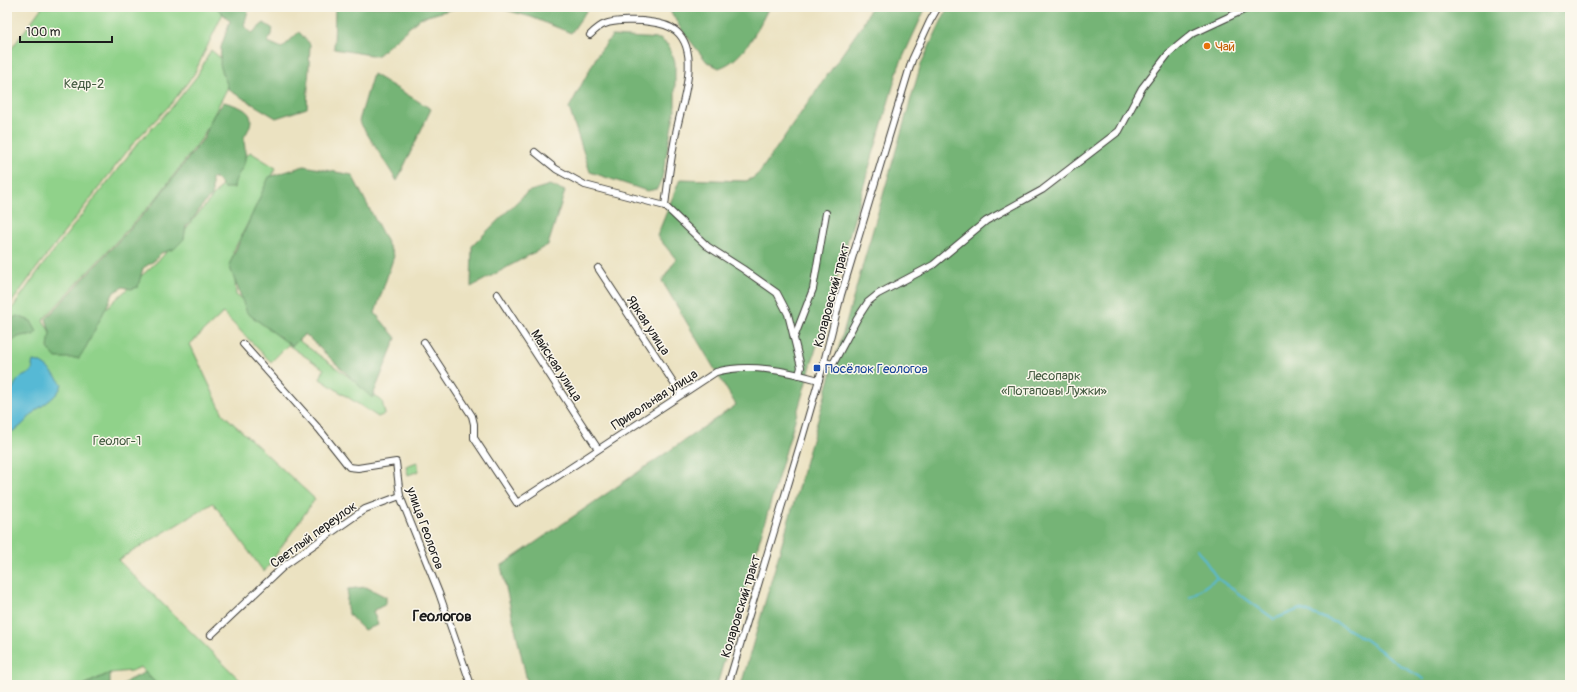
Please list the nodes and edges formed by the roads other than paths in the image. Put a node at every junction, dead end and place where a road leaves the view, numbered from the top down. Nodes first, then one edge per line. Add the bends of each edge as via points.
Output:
1 (938, 7) edge
2 (1250, 7) edge
3 (590, 34) dead end
4 (535, 152) dead end
5 (665, 206) junction
6 (826, 213) dead end
7 (598, 268) dead end
8 (497, 294) dead end
9 (794, 338) junction
10 (424, 342) dead end
11 (243, 344) dead end
12 (824, 362) junction
13 (799, 375) junction
14 (819, 380) junction
15 (681, 394) junction
16 (598, 449) junction
17 (400, 496) junction
18 (211, 635) dead end
19 (471, 685) edge
20 (728, 685) edge

1 - 12 street, Коларовский тракт via 912,60 841,295
2 - 12 street via 1192,34 1169,53 1142,88 1119,131 1042,190 986,221 933,265 878,294 868,302 833,364
3 - 5 street via 605,24 648,21 666,25 676,31 684,42 689,58 689,74 676,133
4 - 5 street via 585,185
5 - 9 street via 707,246 777,293 788,314
6 - 9 street via 813,289
7 - 15 street, Яркая улица
8 - 16 street, Майская улица
9 - 13 street via 801,367
10 - 16 street, Привольная улица via 472,416 474,438 517,503
11 - 17 street, улица Геологов via 349,466 358,468 396,462
12 - 14 street, Коларовский тракт
13 - 14 street, Привольная улица
13 - 15 street, Привольная улица via 785,371 729,368 716,372
14 - 20 street, Коларовский тракт
15 - 16 street, Привольная улица
17 - 18 street, Светлый переулок via 365,509 300,554
17 - 19 street, улица Геологов via 439,593

